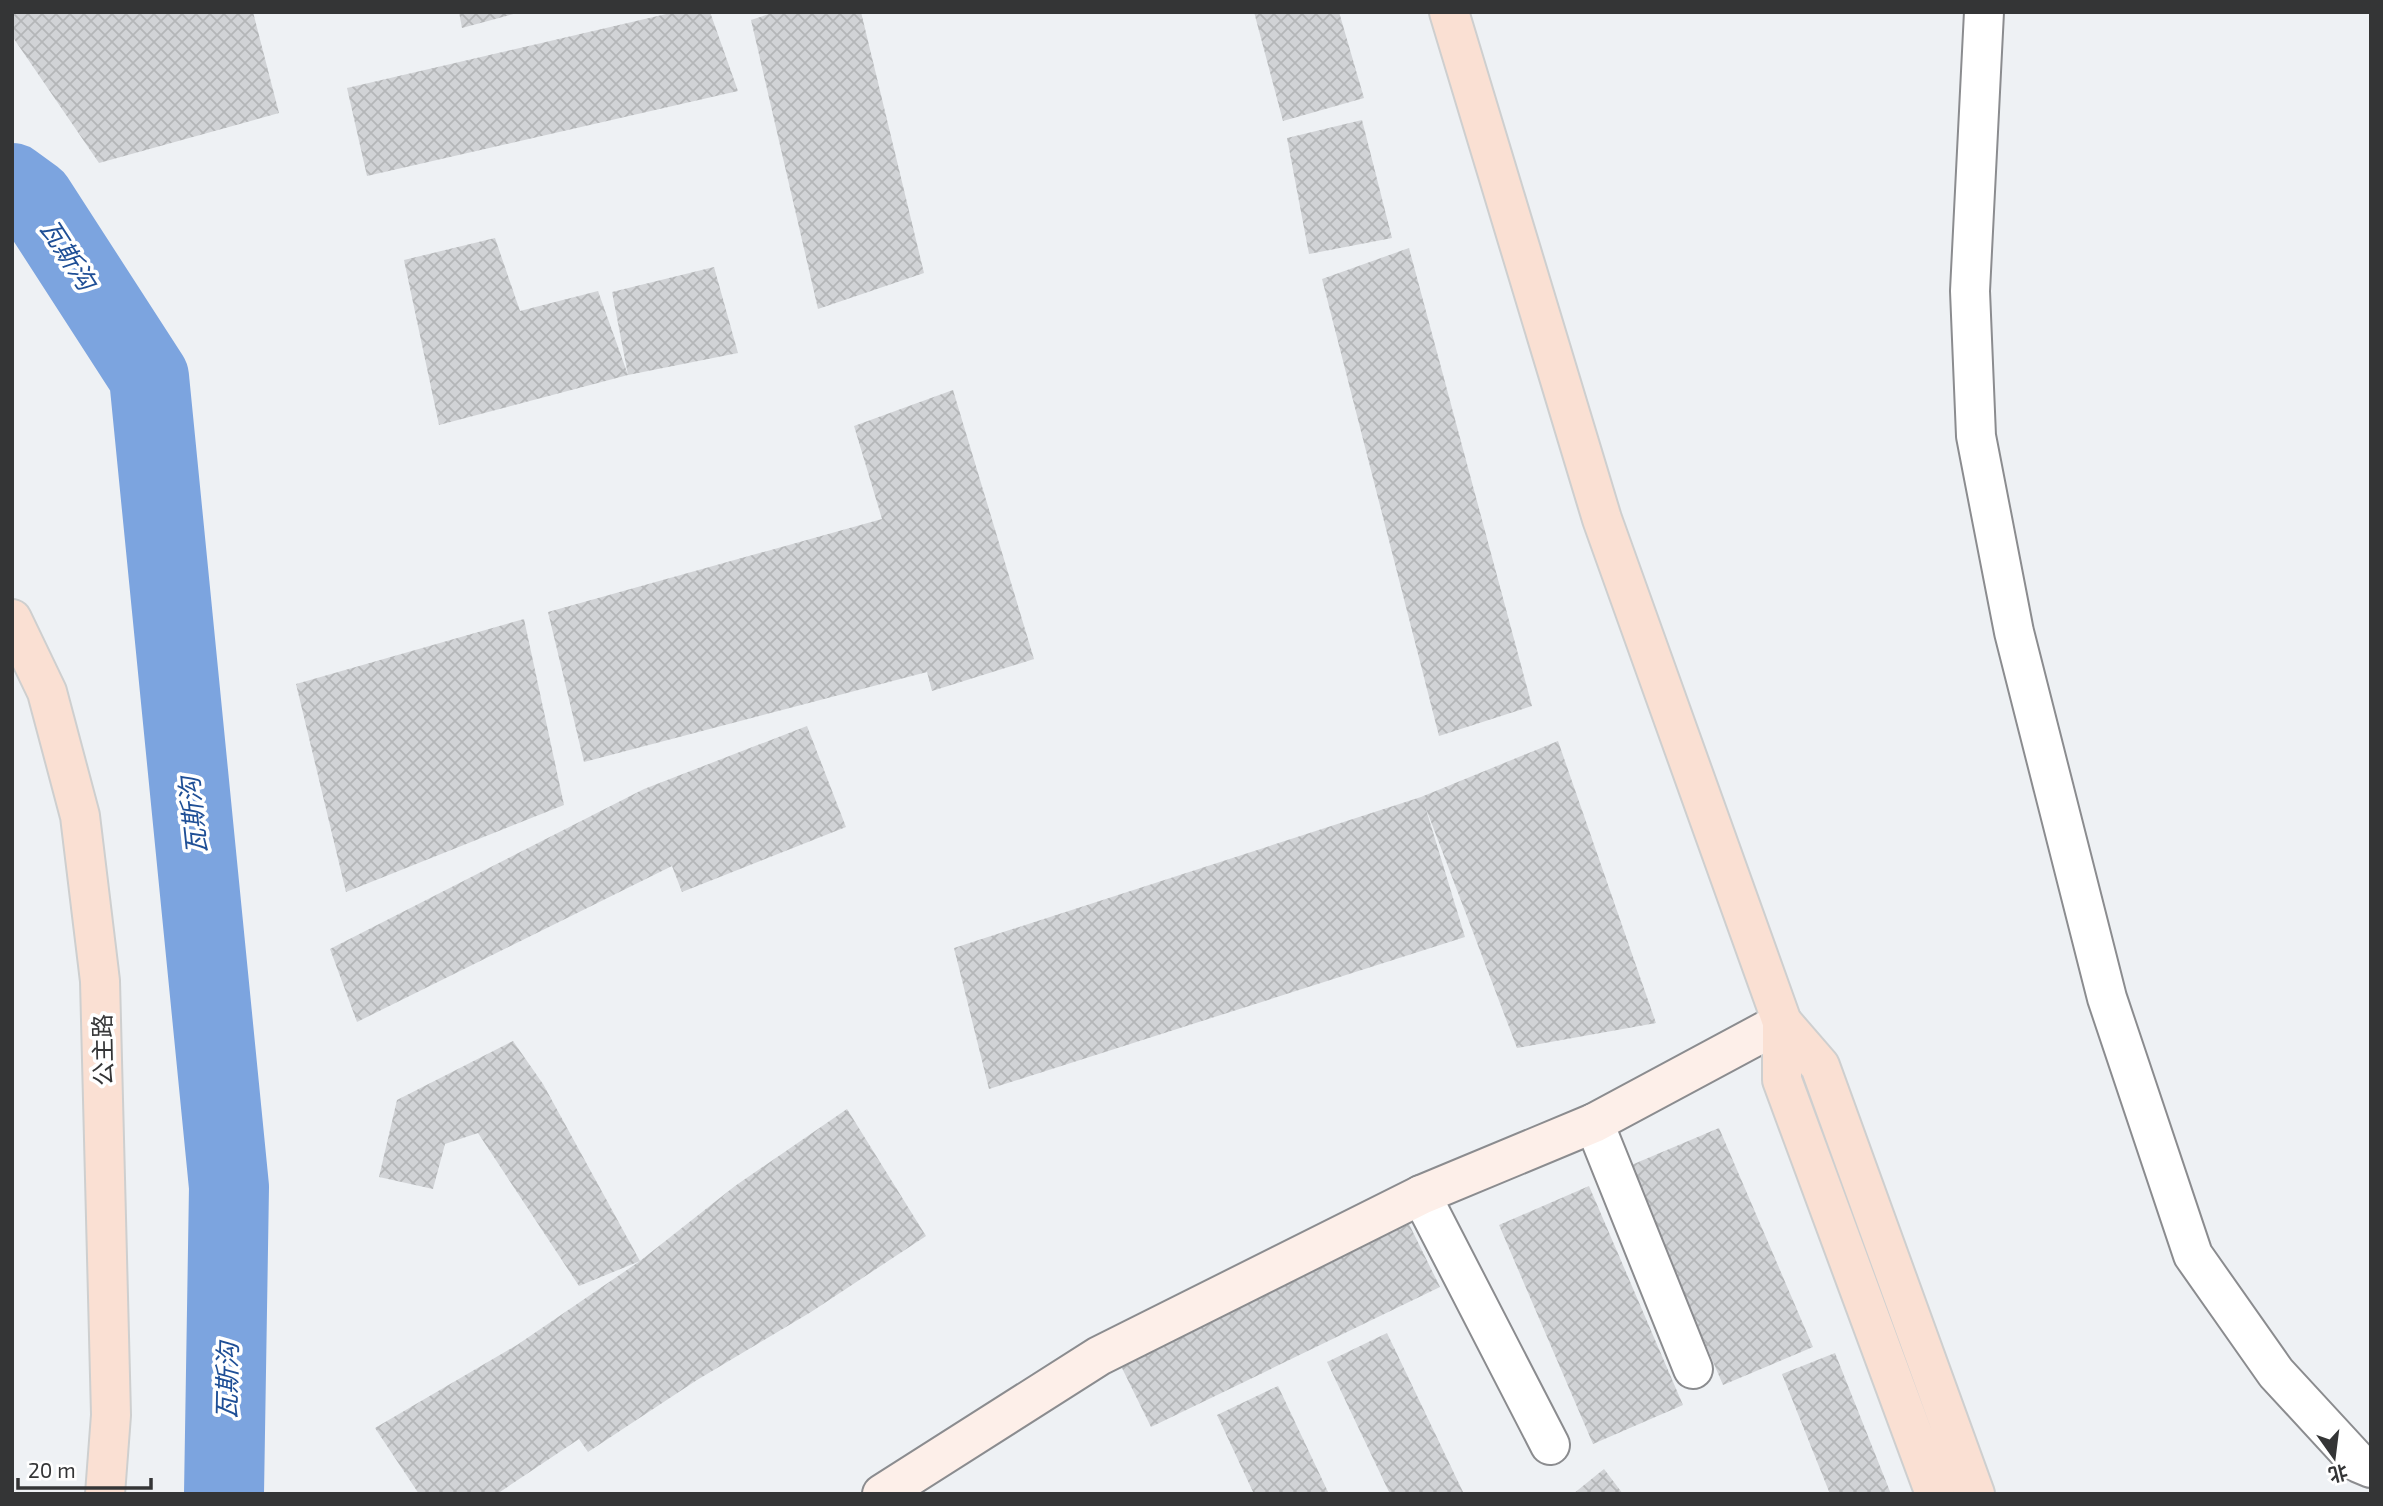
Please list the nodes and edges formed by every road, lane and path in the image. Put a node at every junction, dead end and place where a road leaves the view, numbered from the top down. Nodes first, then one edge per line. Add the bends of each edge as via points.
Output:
1 (1449, 12) edge
2 (1984, 12) edge
3 (12, 619) edge
4 (1782, 1022) junction
5 (1594, 1123) junction
6 (1421, 1195) junction
7 (1693, 1369) dead end
8 (1550, 1445) dead end
9 (2371, 1468) edge
10 (106, 1494) edge
11 (882, 1494) edge
12 (1935, 1494) edge
13 (1975, 1494) edge

1 - 4 main road via 1602,519
2 - 9 street via 1970,291 1976,436 2014,632 2107,998 2193,1255 2276,1373 2358,1463
3 - 10 main road, 公主路 via 47,692 80,816 100,981 111,1415
4 - 5 street
4 - 12 main road via 1782,1080
4 - 13 main road via 1820,1066
5 - 6 street
5 - 7 street
6 - 8 street
6 - 11 street via 1098,1356

